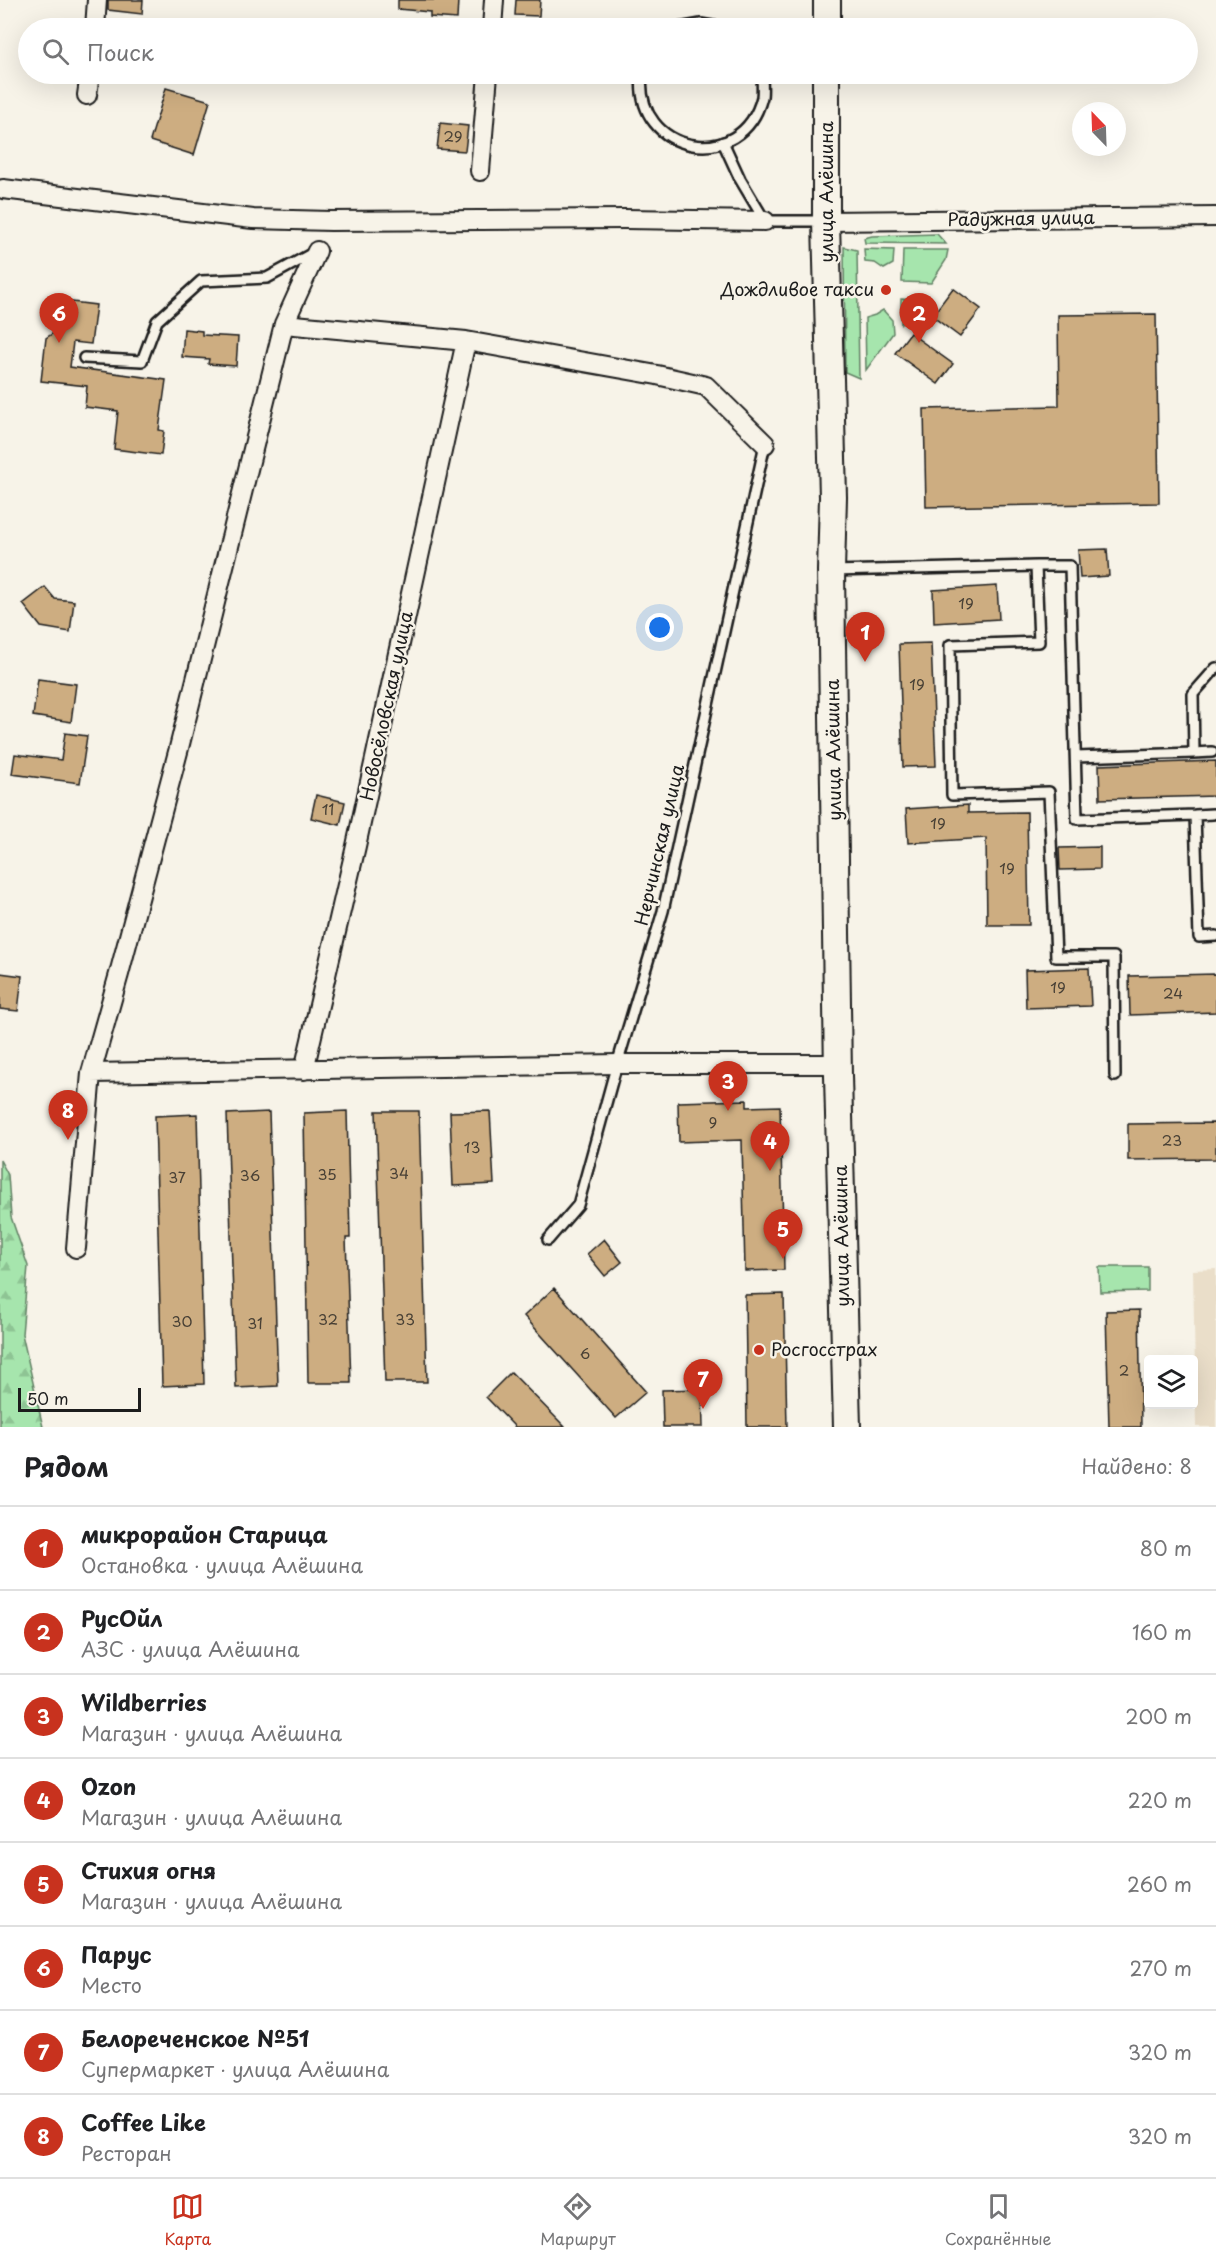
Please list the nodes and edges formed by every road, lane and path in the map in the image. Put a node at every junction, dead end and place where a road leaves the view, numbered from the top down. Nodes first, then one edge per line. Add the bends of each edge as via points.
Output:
1 (97, 0) edge
2 (494, 0) edge
3 (827, 0) edge
4 (96, 18) edge
5 (493, 18) edge
6 (826, 18) edge
7 (89, 84) edge
8 (487, 84) edge
9 (641, 84) edge
10 (762, 84) edge
11 (826, 84) edge
12 (87, 95) dead end
13 (723, 142) junction
14 (480, 171) dead end
15 (3, 189) dead end
16 (1216, 217) edge
17 (765, 221) junction
18 (826, 221) junction
19 (317, 251) joint
20 (284, 324) junction
21 (466, 341) junction
22 (84, 358) dead end
23 (765, 444) joint
24 (1036, 566) junction
25 (831, 571) junction
26 (1216, 668) edge
27 (1212, 752) dead end
28 (1194, 753) junction
29 (1076, 757) junction
30 (1213, 814) dead end
31 (1195, 815) junction
32 (1216, 936) edge
33 (617, 1064) junction
34 (838, 1064) junction
35 (304, 1070) junction
36 (91, 1074) junction
37 (1115, 1076) dead end
38 (548, 1240) dead end
39 (76, 1248) dead end
40 (847, 1427) edge

1 - 4 street
2 - 5 street
3 - 6 street
7 - 12 street
8 - 14 street
9 - 13 lane via 644,107 654,124 668,136 685,144 705,146
10 - 13 lane via 755,115 742,131
11 - 18 street, улица Алёшина
13 - 17 lane
15 - 17 street via 253,219
16 - 18 street, Радужная улица
17 - 18 lane
18 - 25 street, улица Алёшина
19 - 20 street
19 - 22 lane via 267,278 201,281 157,321 142,361
20 - 21 street
20 - 36 street via 179,748
21 - 23 street via 706,386
21 - 35 street, Новосёловская улица
23 - 33 lane, Нерчинская улица via 663,911
24 - 25 lane
24 - 29 lane via 1070,566
24 - 37 lane via 1038,642 950,645 952,795 1049,792 1056,957 1114,957
25 - 34 street, улица Алёшина
26 - 28 lane via 1193,694
27 - 28 lane
28 - 29 lane
29 - 31 lane via 1077,819
30 - 31 lane
31 - 32 lane via 1199,936
33 - 34 street
33 - 35 street
33 - 38 lane, Нерчинская улица via 578,1205
34 - 40 street, улица Алёшина
35 - 36 street
36 - 39 street

